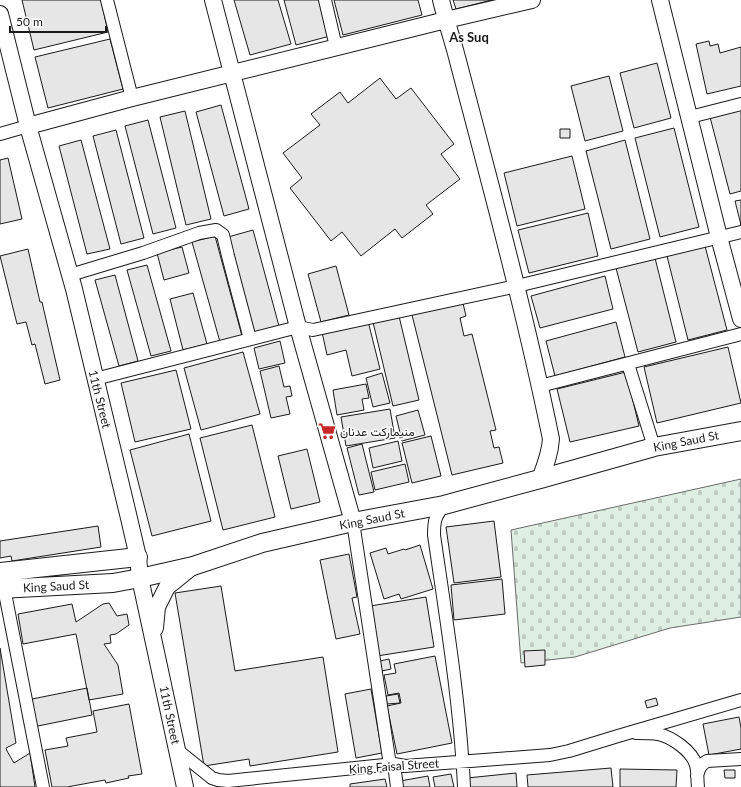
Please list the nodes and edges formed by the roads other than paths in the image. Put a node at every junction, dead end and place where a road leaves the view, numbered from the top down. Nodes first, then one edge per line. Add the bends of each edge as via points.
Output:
1 (107, 0) edge
2 (213, 0) edge
3 (325, 0) edge
4 (441, 0) edge
5 (532, 0) edge
6 (660, 0) edge
7 (0, 14) edge
8 (446, 20) junction
9 (2, 31) edge
10 (336, 47) junction
11 (231, 73) junction
12 (132, 98) junction
13 (741, 104) edge
14 (690, 117) junction
15 (28, 126) junction
16 (0, 134) edge
17 (741, 232) edge
18 (719, 237) junction
19 (70, 275) junction
20 (517, 286) junction
21 (741, 319) edge
22 (298, 327) junction
23 (741, 334) edge
24 (250, 339) junction
25 (628, 364) junction
26 (96, 379) junction
27 (540, 386) junction
28 (741, 431) edge
29 (654, 446) junction
30 (540, 479) junction
31 (444, 505) junction
32 (353, 522) junction
33 (138, 557) junction
34 (194, 566) junction
35 (140, 578) junction
36 (1, 583) edge
37 (154, 639) junction
38 (741, 700) edge
39 (618, 736) junction
40 (177, 750) junction
41 (741, 759) edge
42 (463, 761) junction
43 (392, 764) junction
44 (697, 782) edge
45 (43, 787) edge
46 (184, 787) edge
47 (397, 787) edge
48 (464, 787) edge

1 - 12 street
2 - 11 street
3 - 10 street
4 - 8 street
5 - 8 street
6 - 14 street
7 - 9 street, 11th Street
8 - 10 street
8 - 20 street
9 - 15 street, 11th Street
10 - 11 street
11 - 12 street
11 - 22 street
12 - 15 street
13 - 14 street
14 - 18 street
15 - 16 street
15 - 19 street, 11th Street
17 - 18 street
18 - 20 street
18 - 21 street
19 - 24 street via 199,233 216,230 223,235
19 - 26 street, 11th Street
20 - 22 street via 313,330
20 - 27 street
22 - 24 street
22 - 32 street
23 - 25 street
24 - 26 street
25 - 27 street
25 - 29 street
26 - 33 street, 11th Street
27 - 30 street via 551,444
28 - 29 main road, King Saud St
29 - 30 main road, King Saud St
30 - 31 main road, King Saud St
31 - 32 main road, King Saud St
31 - 42 street via 436,515 434,535
32 - 34 main road, King Saud St via 262,543
32 - 43 street
33 - 35 street, 11th Street
33 - 36 main road, King Saud St
34 - 35 main road, King Saud St
34 - 37 street via 167,586 158,608
35 - 36 main road, King Saud St via 113,583
35 - 37 street, 11th Street
36 - 45 street
37 - 40 street, 11th Street
38 - 39 street
39 - 42 street, King Faisal Street via 550,755
39 - 44 street via 647,733 667,737 685,748 693,757
40 - 43 street, King Faisal Street via 212,778 228,781
40 - 46 street, 11th Street
41 - 44 street via 703,764 699,768
42 - 43 street, King Faisal Street via 404,766
42 - 48 street
43 - 47 street

